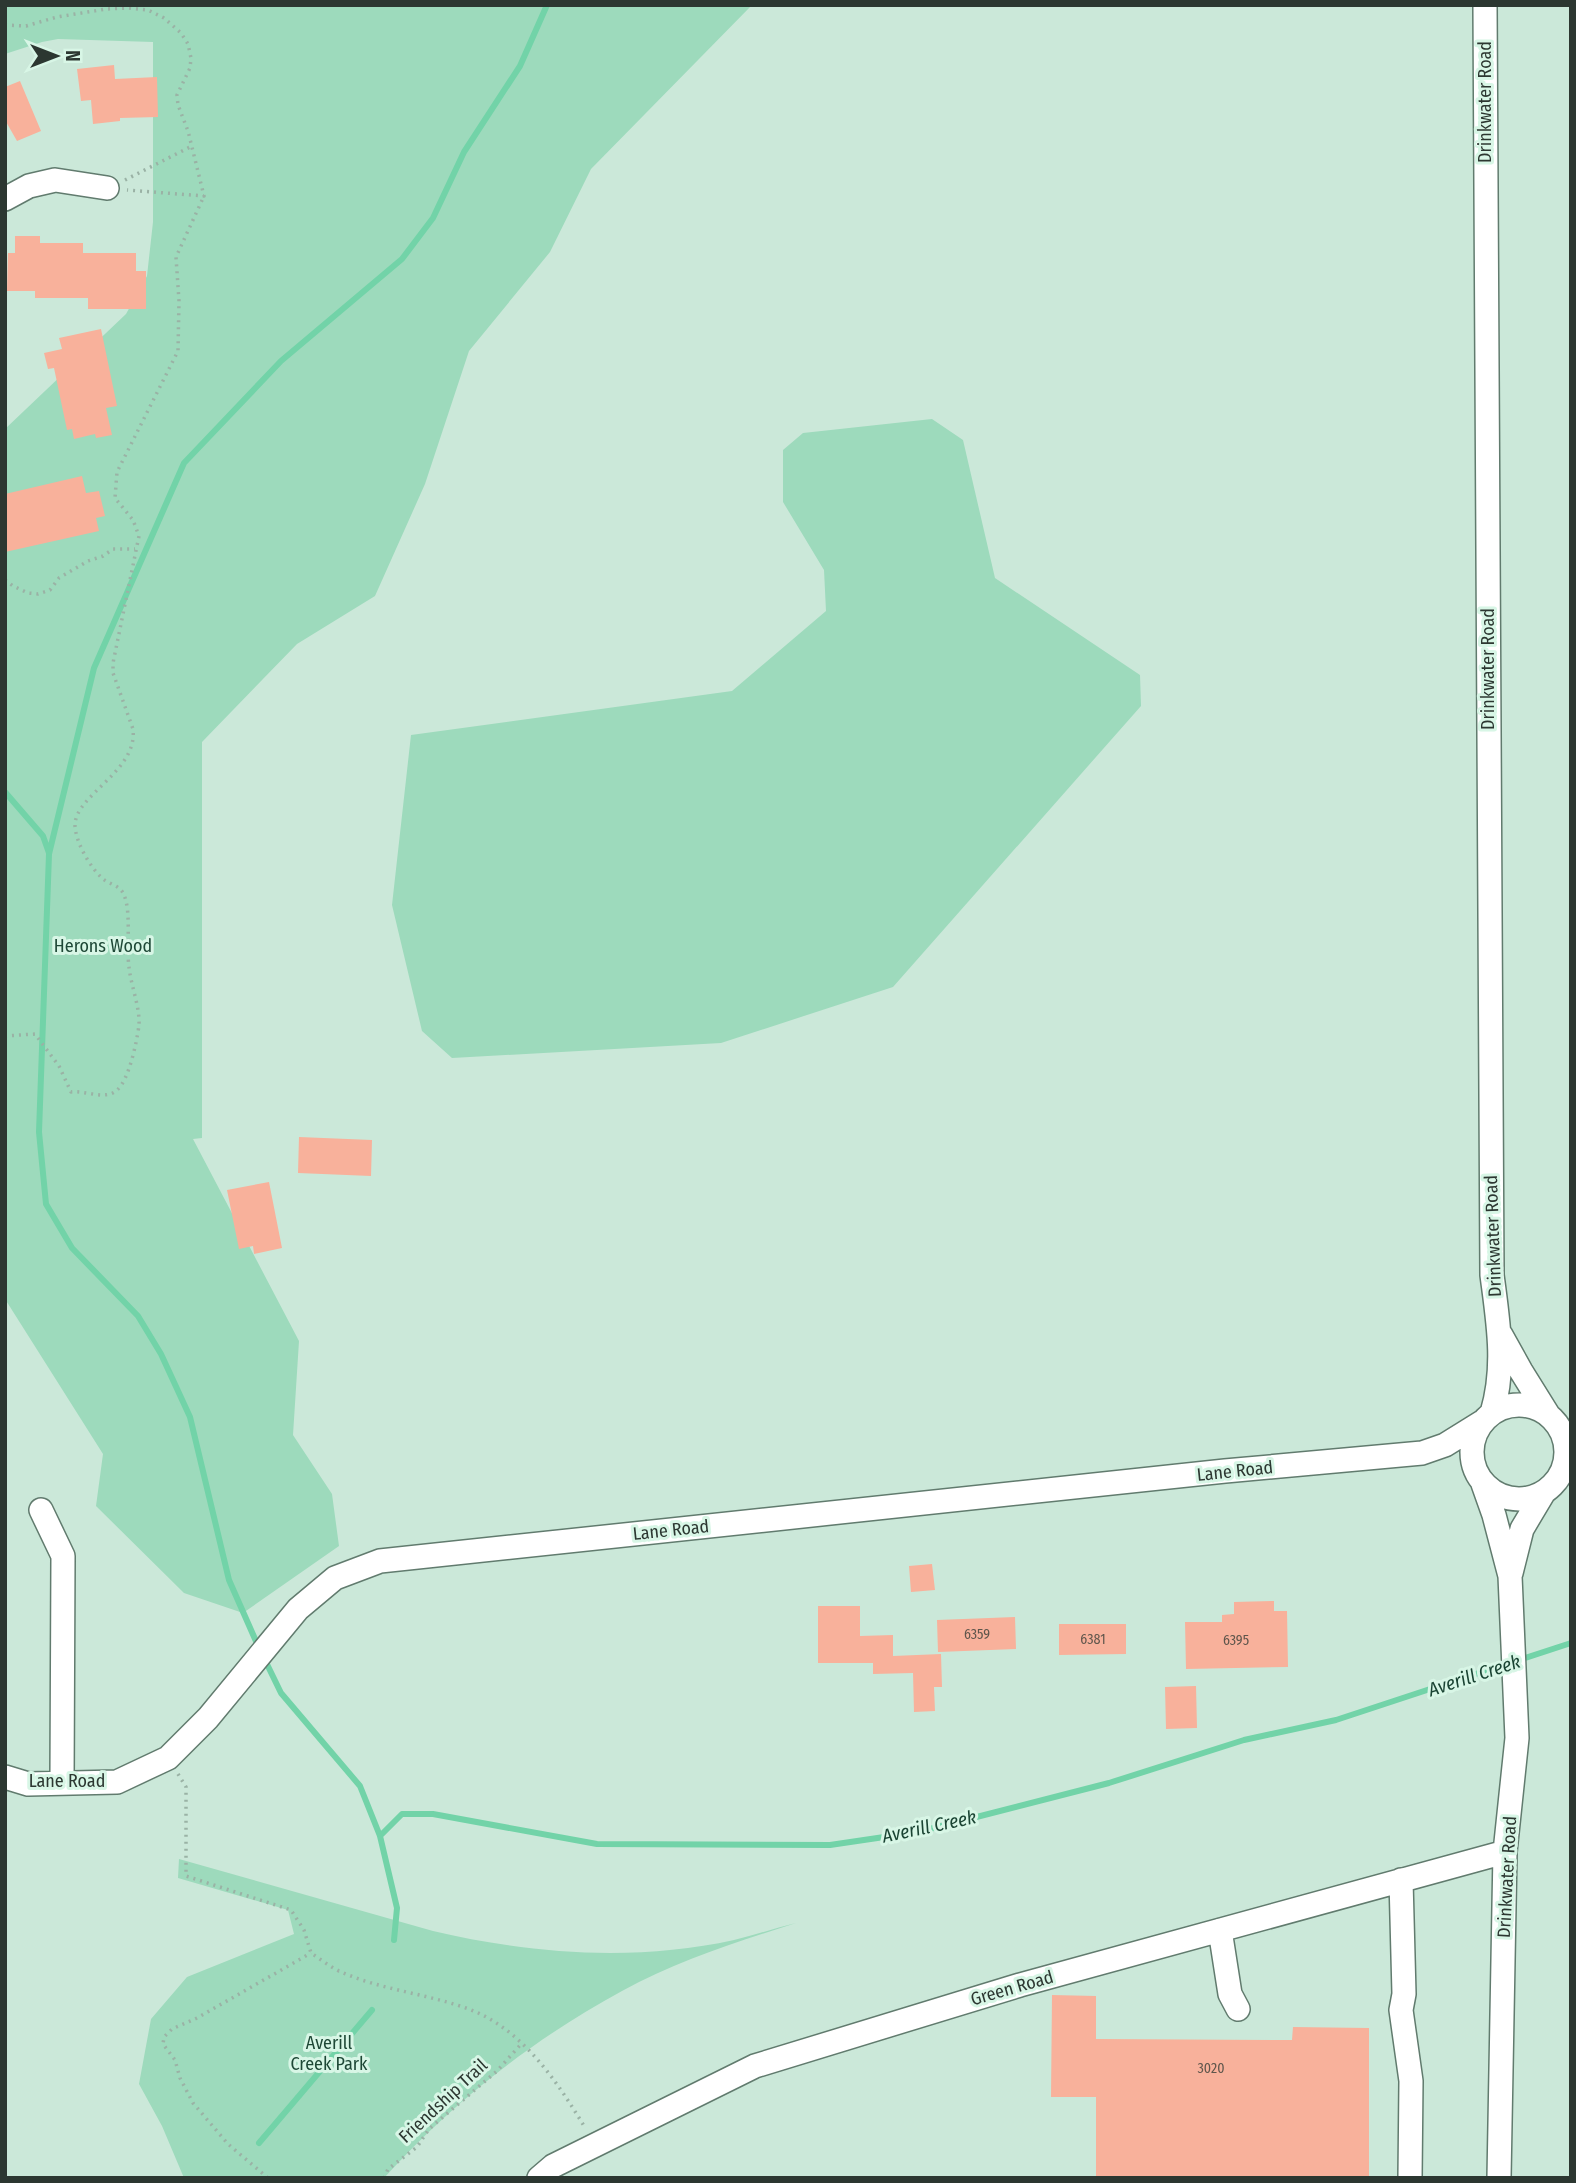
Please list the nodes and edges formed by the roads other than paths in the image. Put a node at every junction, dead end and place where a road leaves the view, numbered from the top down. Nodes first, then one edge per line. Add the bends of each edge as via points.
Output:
1 (1485, 5) edge
2 (107, 188) road end
3 (5, 199) edge
4 (1500, 1332) junction
5 (1549, 1416) junction
6 (1487, 1418) junction
7 (1422, 1453) junction
8 (1480, 1480) junction
9 (1544, 1492) junction
10 (41, 1510) dead end
11 (1510, 1576) junction
12 (5, 1777) edge
13 (62, 1783) junction
14 (1505, 1852) junction
15 (1401, 1880) junction
16 (1220, 1930) junction
17 (1238, 2009) dead end
18 (539, 2178) edge
19 (1410, 2178) edge
20 (1499, 2178) edge

1 - 4 street, Drinkwater Road via 1492,1275
2 - 3 street via 55,180 29,186
4 - 5 street, Drinkwater Road
4 - 6 street, Drinkwater Road via 1497,1397
5 - 6 street via 1521,1405 1506,1406
5 - 9 street via 1559,1427 1566,1455 1563,1470
6 - 7 street, Lane Road via 1445,1445
6 - 8 street via 1472,1448
7 - 8 street, Lane Road via 1458,1464
7 - 13 street, Lane Road via 380,1561 335,1578 298,1609 208,1718 167,1758 117,1782
8 - 9 street via 1496,1494 1512,1499
8 - 11 street, Drinkwater Road
9 - 11 street, Drinkwater Road via 1522,1529
10 - 13 street via 63,1556
11 - 14 street, Drinkwater Road via 1517,1738
12 - 13 street, Lane Road via 28,1784
14 - 15 street, Green Road
14 - 20 street, Drinkwater Road
15 - 16 street, Green Road
15 - 19 street via 1401,2010 1411,2081
16 - 17 street via 1230,1994
16 - 18 street, Green Road via 755,2066 554,2165

